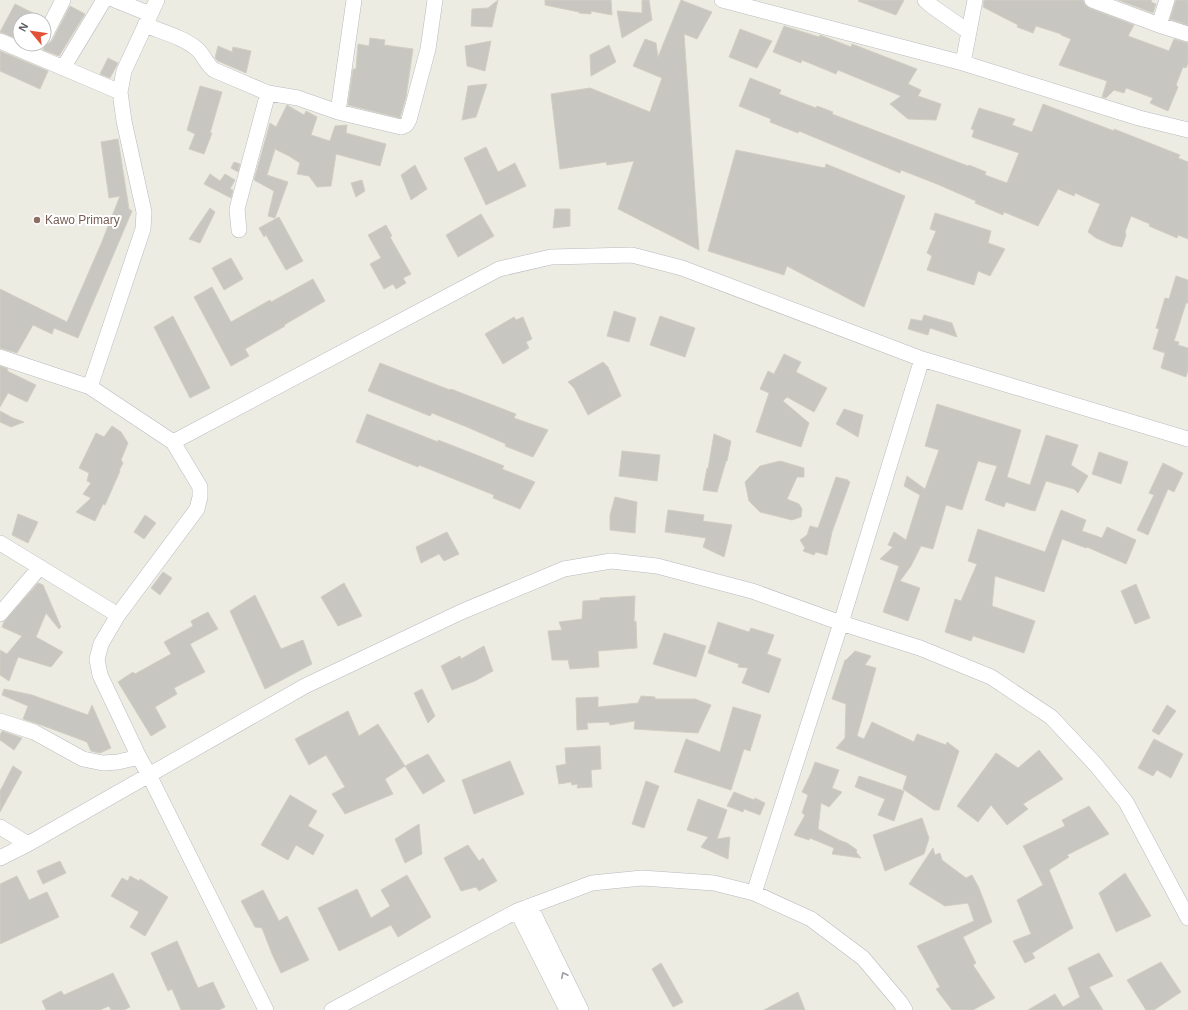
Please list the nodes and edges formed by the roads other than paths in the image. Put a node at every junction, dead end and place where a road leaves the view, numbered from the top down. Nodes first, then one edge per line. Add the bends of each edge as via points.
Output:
1 (62, 0) edge
2 (104, 0) edge
3 (115, 0) edge
4 (157, 0) edge
5 (354, 0) edge
6 (435, 0) edge
7 (722, 0) edge
8 (925, 0) edge
9 (975, 0) edge
10 (1092, 0) edge
11 (1167, 0) edge
12 (148, 20) junction
13 (52, 21) edge
14 (1159, 25) junction
15 (969, 32) junction
16 (1188, 34) edge
17 (0, 41) edge
18 (12, 44) edge
19 (40, 52) edge
20 (963, 63) junction
21 (63, 68) junction
22 (120, 92) junction
23 (268, 93) junction
24 (338, 112) junction
25 (1188, 130) edge
26 (239, 230) dead end
27 (0, 358) edge
28 (922, 359) junction
29 (90, 387) junction
30 (1188, 439) edge
31 (173, 442) junction
32 (0, 543) edge
33 (40, 566) junction
34 (0, 614) edge
35 (118, 615) junction
36 (841, 623) junction
37 (0, 721) edge
38 (138, 757) junction
39 (149, 775) junction
40 (0, 827) edge
41 (28, 844) junction
42 (0, 858) edge
43 (754, 893) junction
44 (523, 909) junction
45 (1188, 918) edge
46 (567, 1001) edge
47 (266, 1010) edge
48 (332, 1010) edge
49 (581, 1010) edge
50 (905, 1010) edge

1 - 13 street
2 - 21 street
3 - 12 street
4 - 12 street
5 - 24 street
6 - 24 street via 428,49 406,125 401,127
7 - 20 street
8 - 15 street
9 - 15 street
10 - 14 street
11 - 14 street
12 - 22 street via 124,71
12 - 23 street via 198,50 208,66 214,70
14 - 16 street
15 - 20 street
17 - 18 street
19 - 21 street
20 - 25 street via 1139,118
21 - 22 street
22 - 29 street via 144,212 143,230
23 - 24 street via 298,98
23 - 26 street via 237,209
27 - 29 street
28 - 30 street
28 - 31 street via 682,268 632,255 551,257 499,269
28 - 36 street
29 - 31 street
31 - 35 street via 200,487 197,509
32 - 33 street
33 - 34 street
33 - 35 street
35 - 38 street via 101,644 97,659 100,675
36 - 39 street via 752,590 657,566 611,561 564,569 461,612 305,686
36 - 43 street
36 - 45 street via 920,648 991,677 1050,717 1096,765 1126,802
37 - 38 street via 34,732 84,759 102,763
38 - 39 street
39 - 41 street
39 - 47 street
40 - 41 street
41 - 42 street
43 - 44 street via 714,884 642,878 592,883
43 - 50 street via 811,919 862,958
44 - 46 street
44 - 48 street
46 - 49 street

